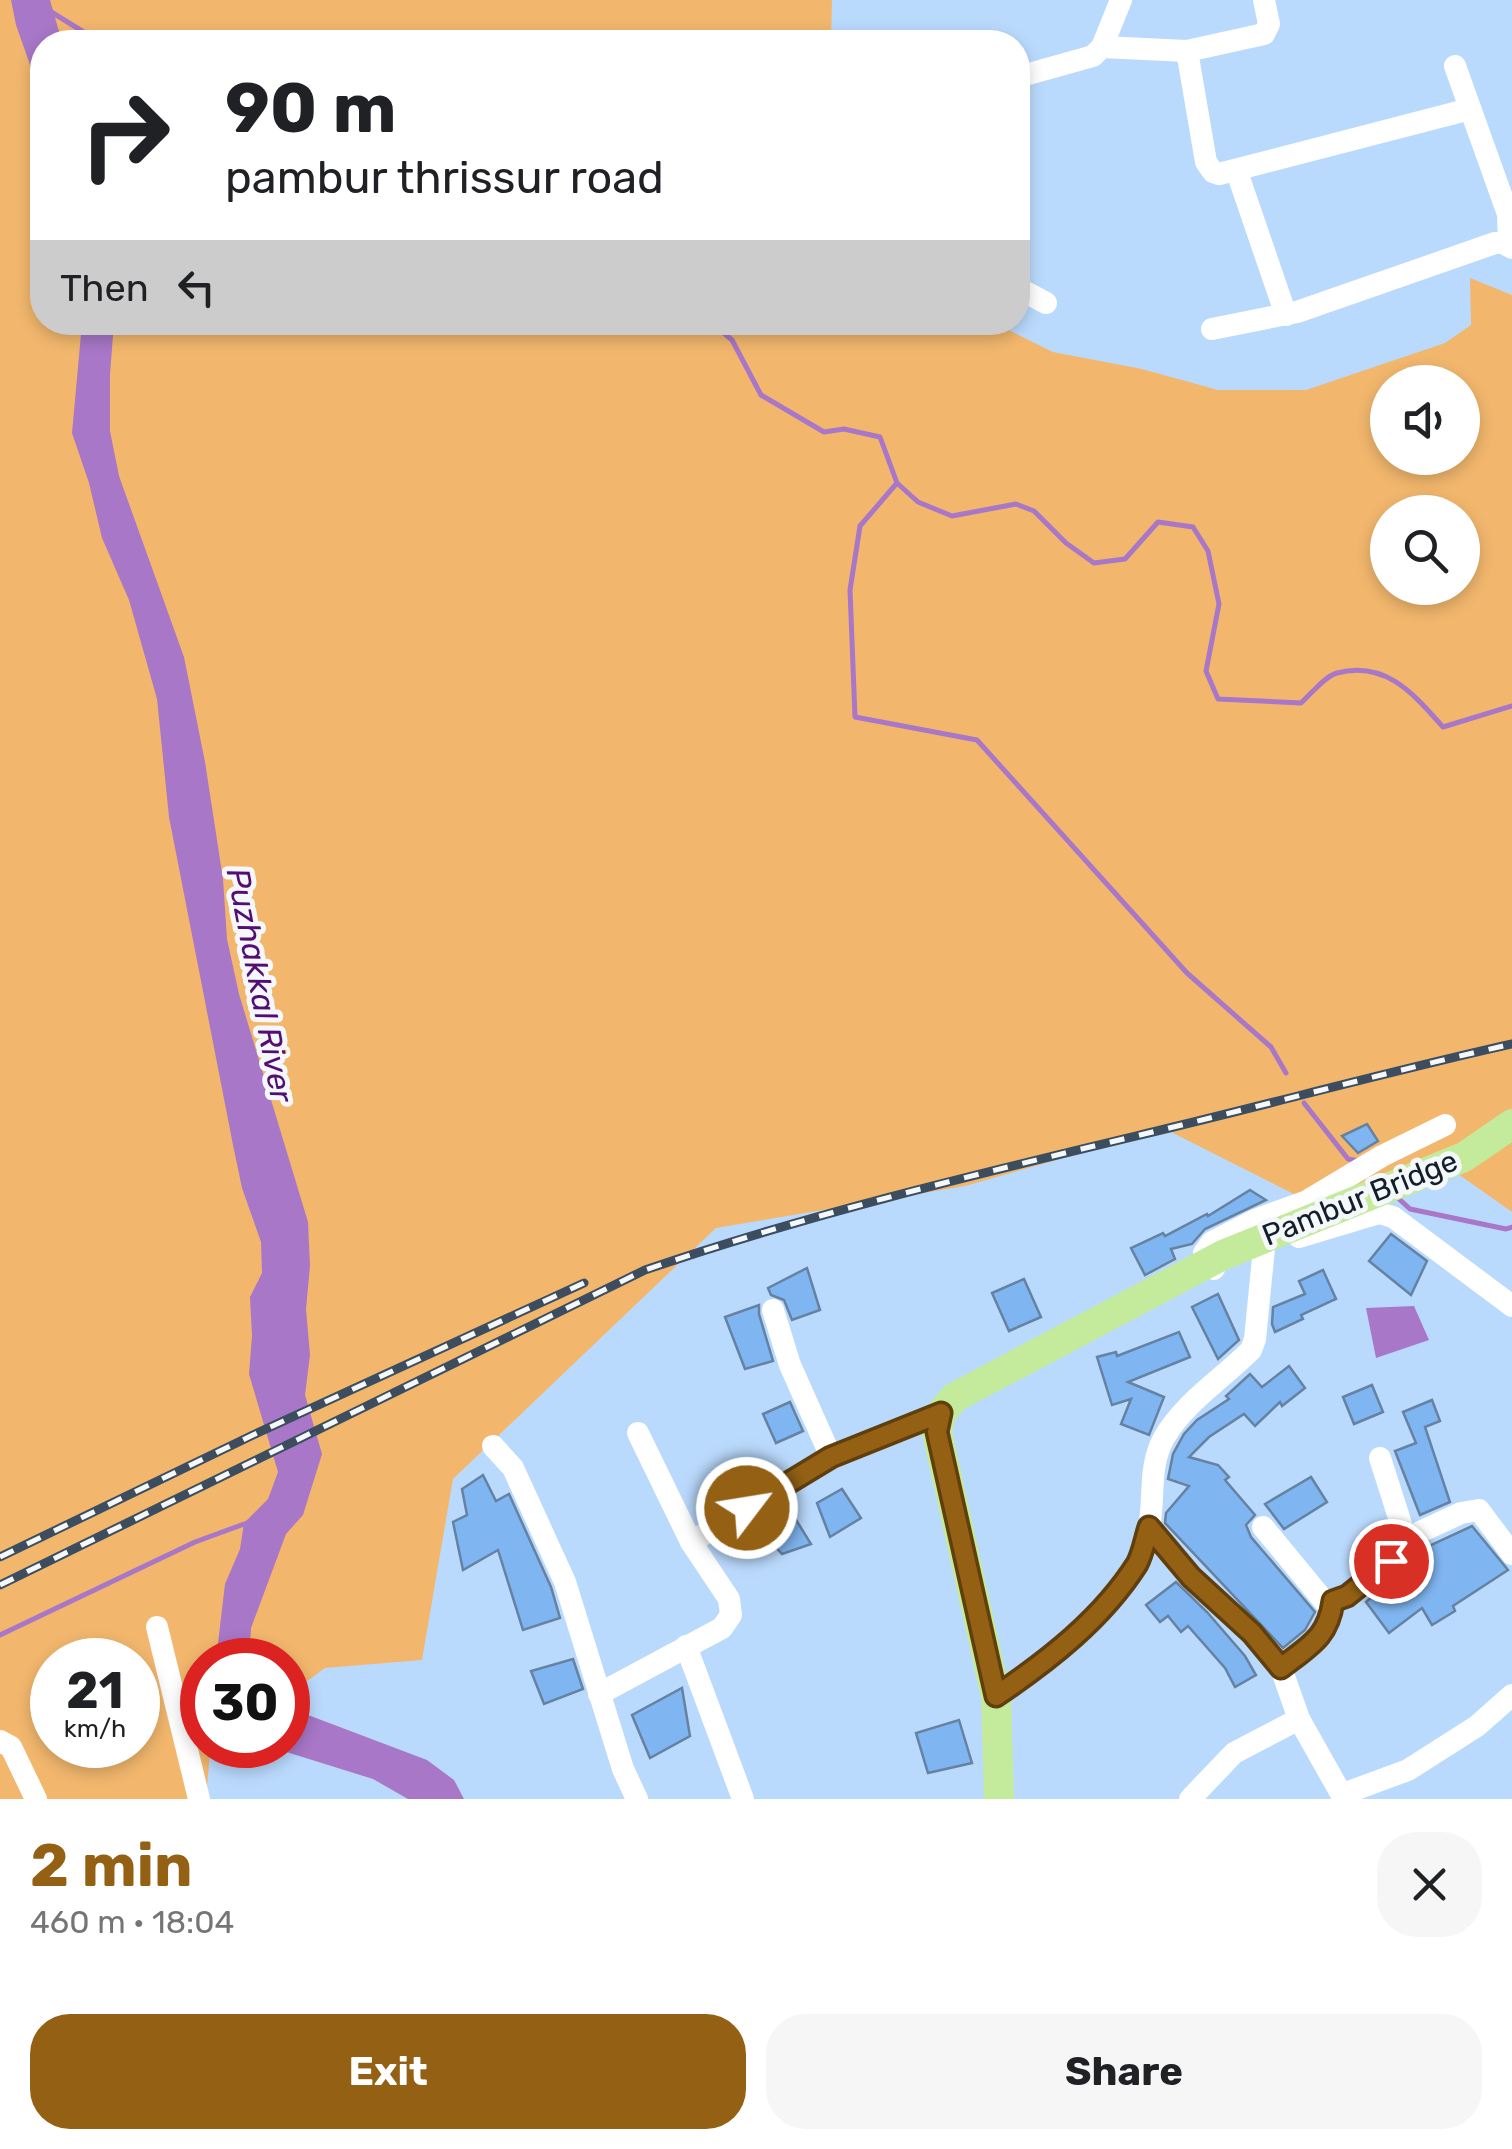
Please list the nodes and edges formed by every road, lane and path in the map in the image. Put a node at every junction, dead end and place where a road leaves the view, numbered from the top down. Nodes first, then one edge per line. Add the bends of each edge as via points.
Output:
1 (1121, 0) edge
2 (1264, 0) edge
3 (1102, 47) junction
4 (1186, 50) junction
5 (1455, 66) dead end
6 (1030, 74) edge
7 (1470, 109) junction
8 (1237, 172) junction
9 (1510, 246) edge
10 (1030, 294) edge
11 (1046, 303) dead end
12 (1286, 315) junction
13 (1212, 329) dead end
14 (1512, 1124) edge
15 (1445, 1125) dead end
16 (1264, 1248) junction
17 (1206, 1266) junction
18 (1512, 1306) edge
19 (773, 1310) dead end
20 (941, 1413) junction
21 (638, 1433) dead end
22 (493, 1446) dead end
23 (831, 1457) junction
24 (1380, 1458) dead end
25 (1149, 1527) junction
26 (1263, 1527) dead end
27 (1405, 1539) junction
28 (691, 1542) junction
29 (1512, 1554) edge
30 (1333, 1601) junction
31 (157, 1627) dead end
32 (686, 1646) junction
33 (1281, 1668) junction
34 (599, 1694) junction
35 (1512, 1695) edge
36 (996, 1696) junction
37 (1299, 1719) junction
38 (0, 1741) edge
39 (1343, 1797) edge
40 (36, 1799) edge
41 (199, 1799) edge
42 (636, 1799) edge
43 (743, 1799) edge
44 (999, 1799) edge
45 (1190, 1799) edge

1 - 3 street
2 - 4 street via 1270,24 1264,34
3 - 4 street
3 - 6 street
4 - 8 street via 1208,168
5 - 7 street
7 - 8 street
7 - 9 street via 1508,214
8 - 12 street
9 - 12 street via 1494,243
10 - 11 street
12 - 13 street
14 - 17 main road, Pambur Bridge via 1464,1157
15 - 17 street via 1307,1201 1212,1242 1204,1253
16 - 17 street via 1221,1270
16 - 18 street via 1379,1213
16 - 25 street via 1251,1350 1164,1436 1154,1458
17 - 20 main road, Pambur Bridge via 954,1398
19 - 23 street
20 - 23 street
20 - 36 main road via 937,1432
21 - 28 street
22 - 34 street via 514,1468 540,1522
23 - 28 street
24 - 27 street
25 - 33 street
25 - 36 street via 1139,1561 1098,1614
26 - 30 street via 1315,1594
27 - 29 street via 1480,1510
27 - 30 street via 1391,1561
28 - 32 street via 729,1599 731,1615 722,1628
30 - 33 street via 1324,1633
31 - 41 street
32 - 34 street
32 - 43 street
33 - 37 street
34 - 42 street
35 - 39 street via 1478,1726 1408,1770
36 - 44 main road
37 - 39 street
37 - 45 street via 1234,1754
38 - 40 street via 11,1746

